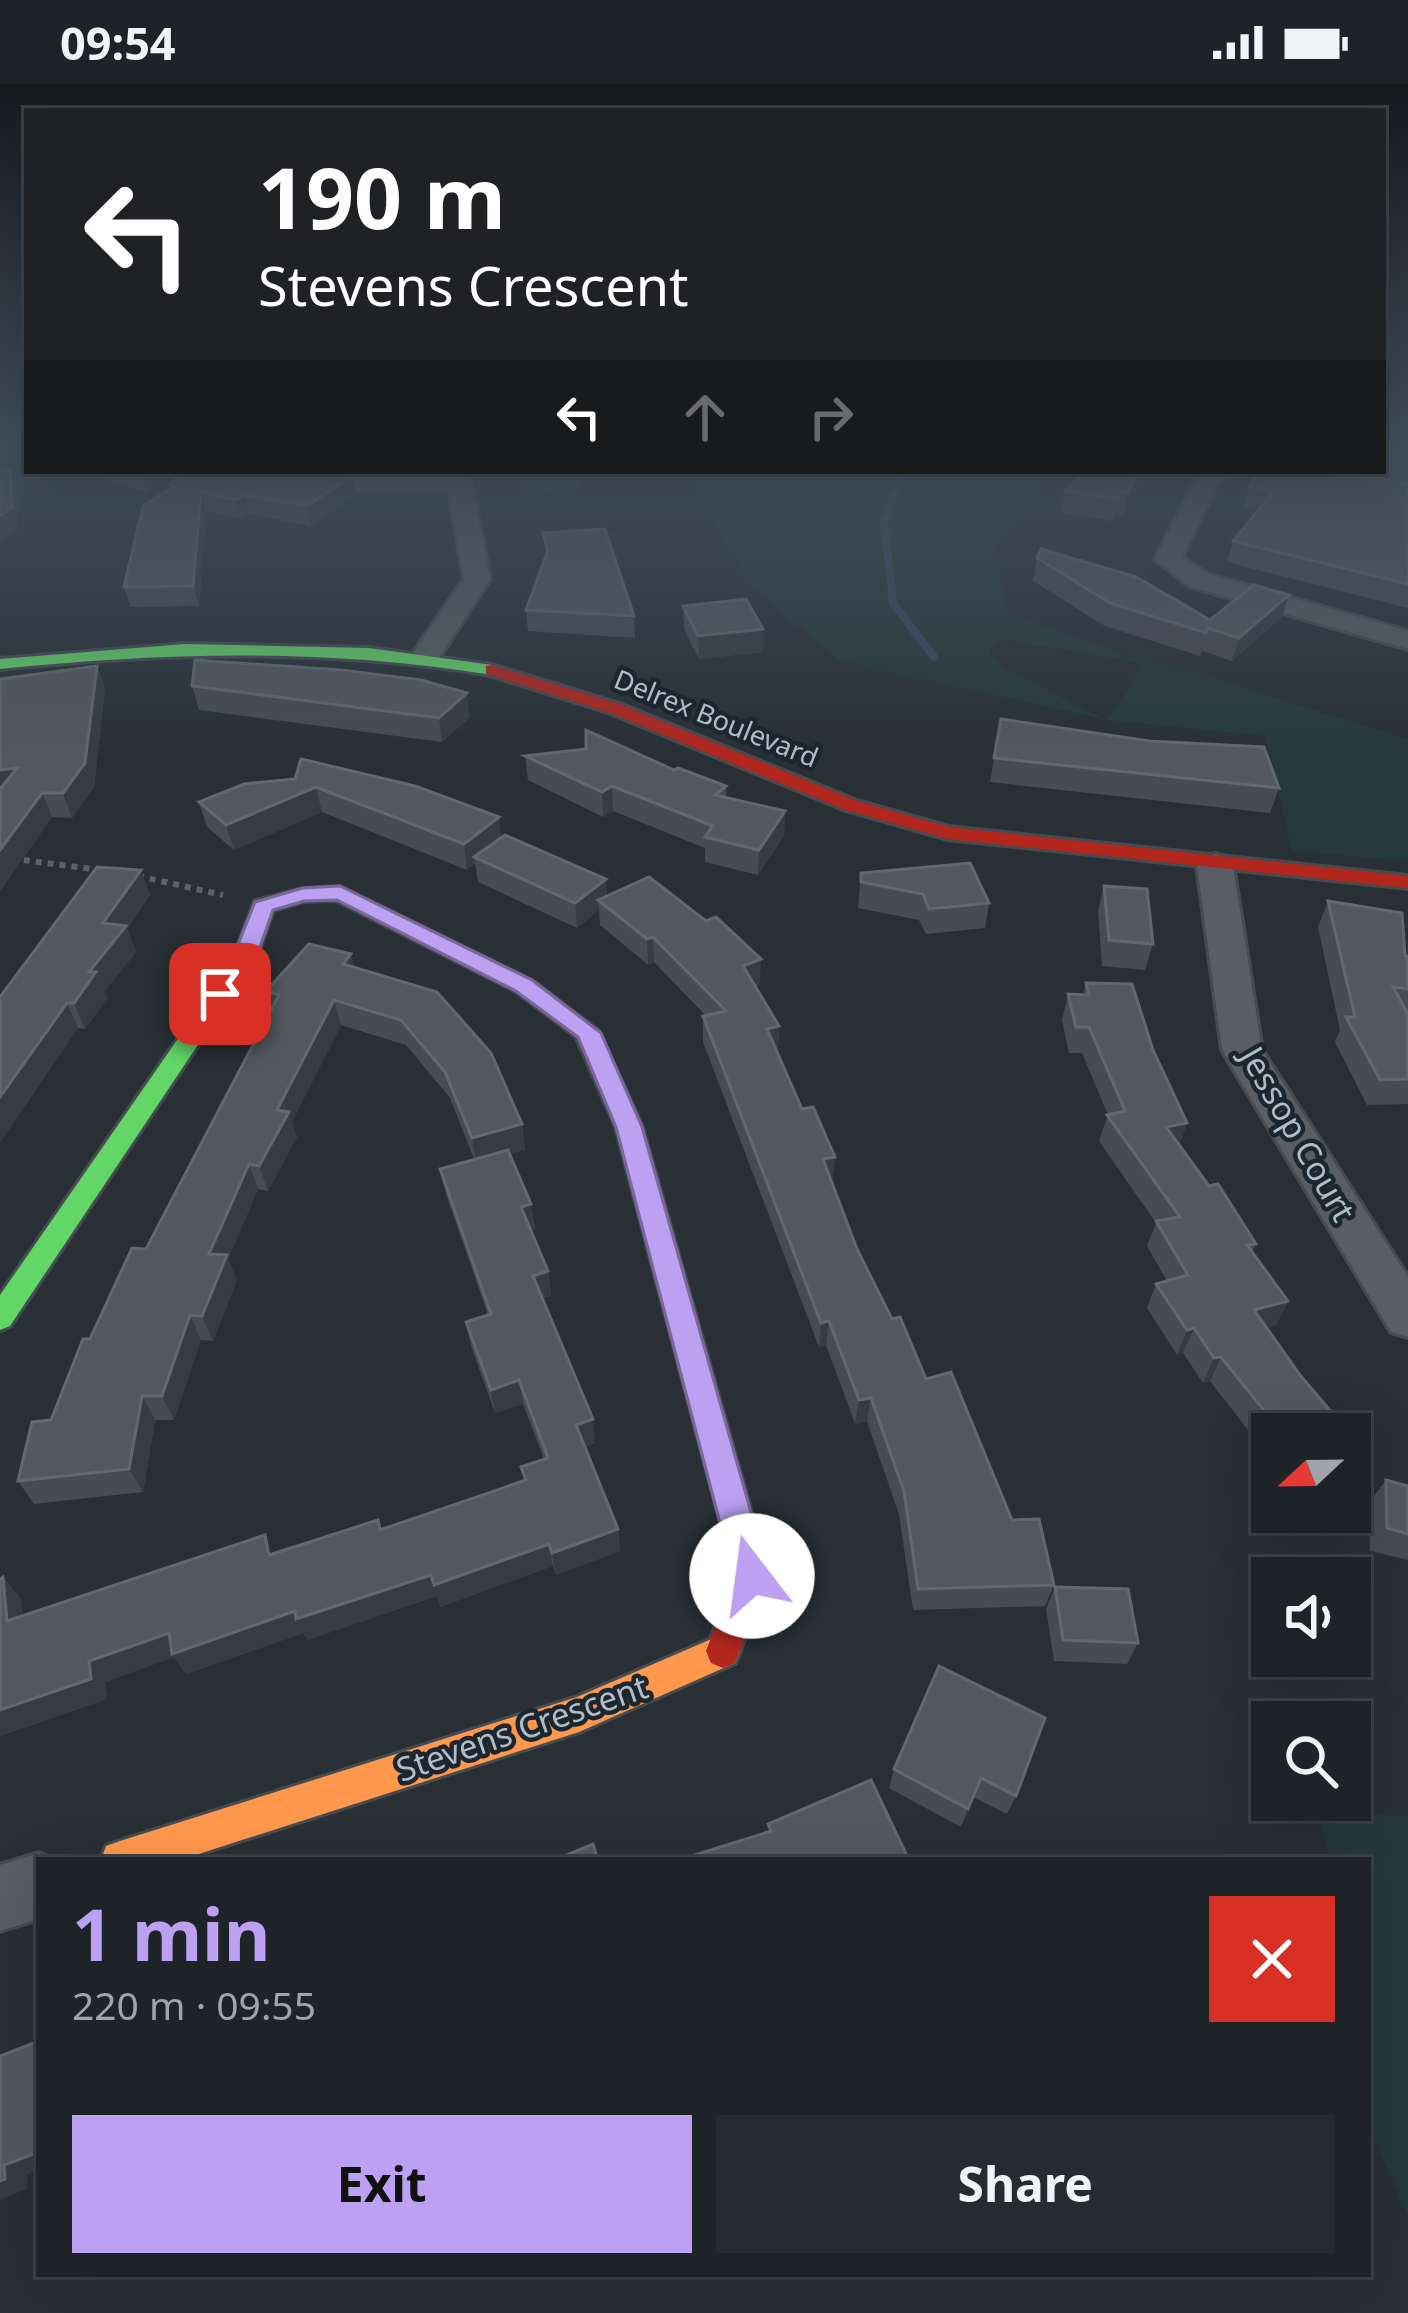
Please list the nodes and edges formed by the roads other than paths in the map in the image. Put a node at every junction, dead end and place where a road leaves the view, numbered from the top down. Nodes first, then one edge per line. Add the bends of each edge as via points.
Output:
1 (472, 551) edge
2 (1172, 551) edge
3 (1408, 640) edge
4 (426, 656) junction
5 (0, 664) edge
6 (1215, 865) junction
7 (1408, 882) edge
8 (0, 1318) edge
9 (1408, 1318) edge
10 (129, 1857) edge
11 (36, 1887) edge
12 (0, 1898) edge

1 - 4 street via 477,579
2 - 3 street via 1175,568 1198,580
4 - 5 street, Delrex Boulevard via 238,644
4 - 6 street, Delrex Boulevard via 564,690 857,808 950,833
6 - 7 street, Delrex Boulevard
6 - 9 street, Jessop Court via 1243,1050
8 - 10 street, Stevens Crescent via 245,958 263,906 340,893 524,986 589,1033 629,1127 752,1576 724,1652 579,1714
11 - 12 street

